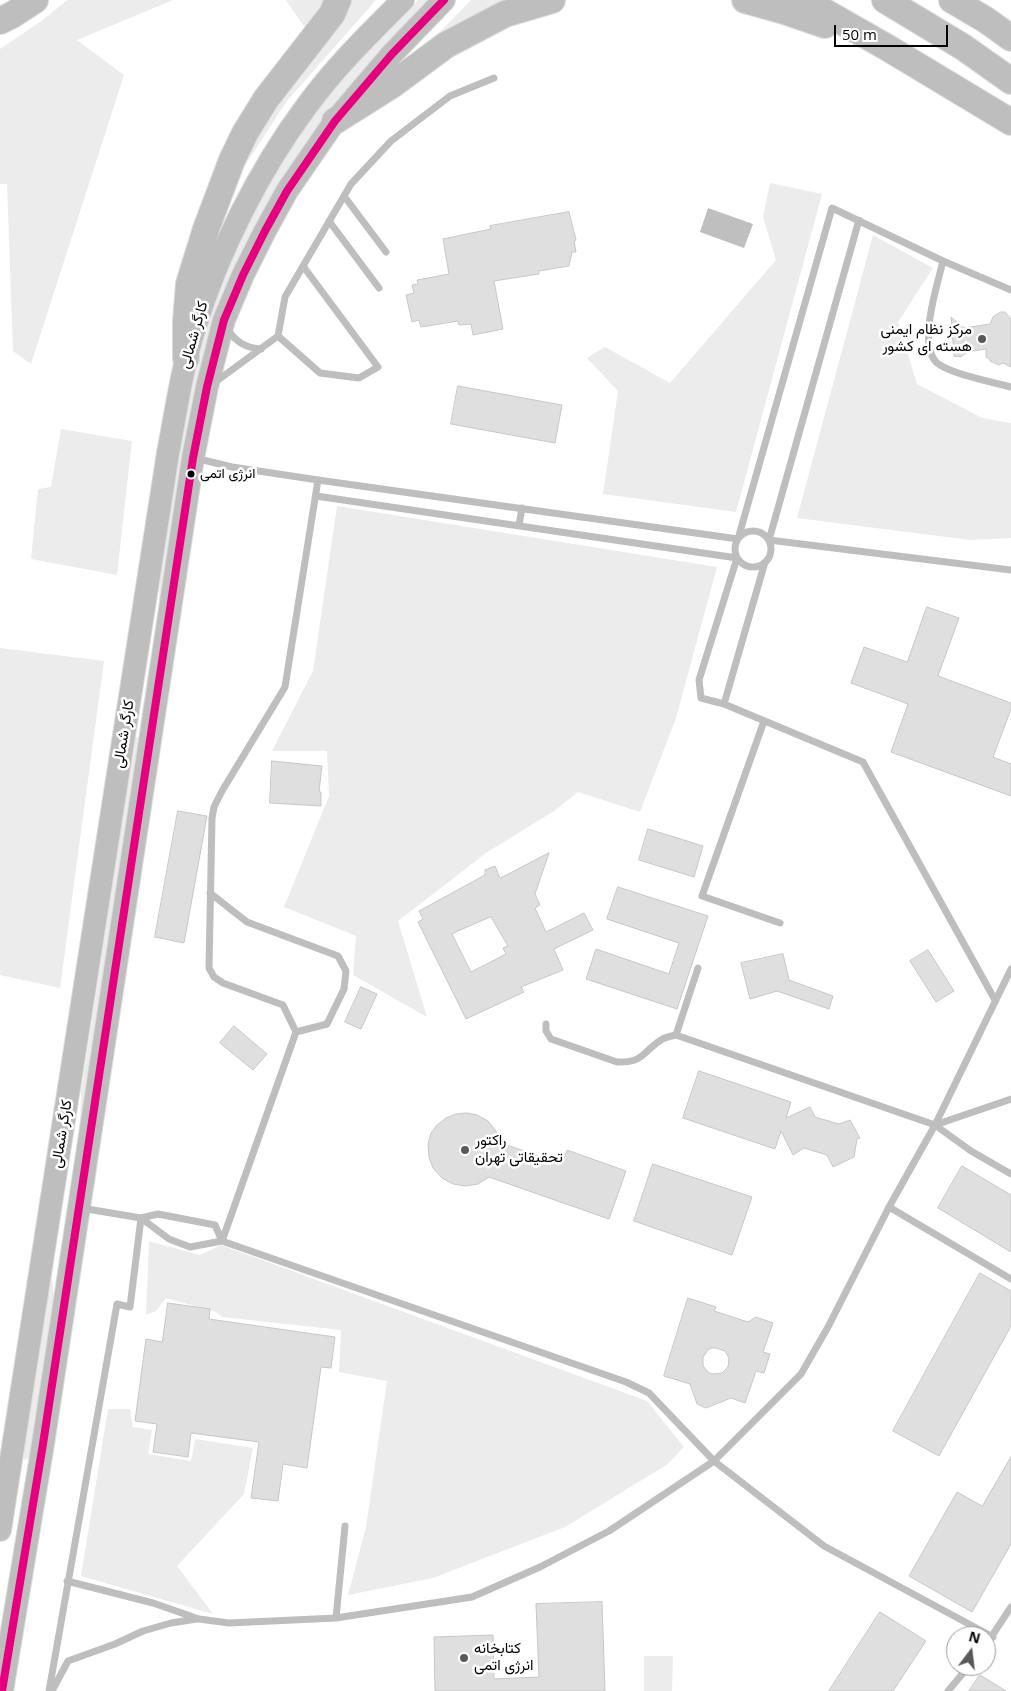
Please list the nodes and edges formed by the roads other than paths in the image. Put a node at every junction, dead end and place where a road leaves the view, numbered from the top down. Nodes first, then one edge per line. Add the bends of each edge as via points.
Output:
1 (35, 0) edge
2 (338, 0) edge
3 (403, 0) edge
4 (444, 0) edge
5 (552, 0) edge
6 (745, 0) edge
7 (804, 0) edge
8 (885, 0) edge
9 (952, 0) edge
10 (4, 20) edge
11 (1011, 38) edge
12 (888, 48) junction
13 (494, 78) dead end
14 (1011, 81) edge
15 (335, 121) junction
16 (1011, 122) edge
17 (344, 196) junction
18 (329, 220) junction
19 (860, 220) junction
20 (386, 252) dead end
21 (943, 261) junction
22 (303, 266) junction
23 (379, 288) dead end
24 (1011, 290) edge
25 (224, 324) junction
26 (278, 336) junction
27 (262, 349) junction
28 (186, 358) junction
29 (207, 387) junction
30 (1011, 387) edge
31 (193, 458) junction
32 (318, 480) junction
33 (316, 496) junction
34 (522, 508) junction
35 (519, 525) junction
36 (738, 539) junction
37 (769, 540) junction
38 (737, 558) junction
39 (766, 562) junction
40 (1010, 571) edge
41 (138, 643) junction
42 (164, 646) junction
43 (724, 704) junction
44 (764, 721) junction
45 (210, 893) junction
46 (780, 923) dead end
47 (698, 968) dead end
48 (1011, 969) edge
49 (995, 1000) junction
50 (546, 1024) dead end
51 (296, 1032) junction
52 (676, 1034) junction
53 (1011, 1099) edge
54 (935, 1126) junction
55 (1011, 1174) edge
56 (79, 1207) junction
57 (889, 1207) junction
58 (141, 1218) junction
59 (222, 1241) junction
60 (1011, 1279) edge
61 (714, 1461) junction
62 (345, 1526) dead end
63 (0, 1530) edge
64 (67, 1581) junction
65 (1011, 1607) edge
66 (336, 1618) junction
67 (199, 1619) junction
68 (973, 1626) edge
69 (996, 1632) edge
70 (961, 1676) edge
71 (2, 1691) edge
72 (50, 1691) edge
73 (948, 1691) edge

1 - 10 highway
2 - 28 highway via 332,14 266,99 232,160 189,284
3 - 28 main road, کارگر شمالی via 326,82 274,154 212,277
4 - 15 main road, کارگر شمالی
5 - 15 highway via 505,14 446,46
6 - 12 highway
7 - 12 highway
8 - 14 highway via 963,47
9 - 11 highway
12 - 16 highway
13 - 17 lane via 450,96 391,141
15 - 25 main road, کارگر شمالی via 287,191 265,231
17 - 18 lane
17 - 20 lane
18 - 22 lane
18 - 23 lane
19 - 21 lane
19 - 36 lane via 832,208
19 - 37 lane
21 - 24 lane
21 - 30 lane via 928,324 932,357 949,369
22 - 26 lane via 285,298
22 - 26 lane via 378,367 359,378 320,373
25 - 27 lane via 233,338 242,344
25 - 29 main road, کارگر شمالی
26 - 27 lane
27 - 29 lane
28 - 41 main road, کارگر شمالی
29 - 31 main road, کارگر شمالی
31 - 32 lane
31 - 42 main road, کارگر شمالی
32 - 33 lane
32 - 34 lane
33 - 35 lane
33 - 45 lane via 288,680 214,807
34 - 35 lane
34 - 36 lane
35 - 38 lane
36 - 37 lane via 754,531
36 - 38 lane via 735,548
37 - 39 lane via 771,552
37 - 40 lane
38 - 39 lane via 750,567
38 - 43 lane via 699,680 701,698
39 - 43 lane
41 - 42 main road
41 - 63 main road, کارگر شمالی
42 - 56 main road, کارگر شمالی
43 - 44 lane
44 - 46 lane via 702,896
44 - 49 lane via 863,762
45 - 51 lane via 209,968 214,977 284,1005
45 - 51 lane via 247,922 338,956 346,971 344,989 327,1024
47 - 52 lane
48 - 49 lane
49 - 54 lane
50 - 52 lane via 551,1039 617,1062 639,1059 661,1039
51 - 59 lane
52 - 54 lane
53 - 54 lane
54 - 55 lane
54 - 57 lane
56 - 58 lane
56 - 71 main road, کارگر شمالی
57 - 60 lane
57 - 61 lane via 801,1374
58 - 59 lane via 168,1239 190,1247
58 - 59 lane via 158,1214 215,1224
58 - 64 lane via 130,1307 116,1304
59 - 61 lane via 626,1382 649,1393
61 - 66 lane via 610,1532 472,1597
61 - 68 lane via 824,1546
62 - 66 lane
64 - 67 lane via 153,1603
64 - 72 lane
65 - 69 lane
66 - 67 lane via 229,1623
67 - 72 lane via 143,1630 68,1661
70 - 73 lane

